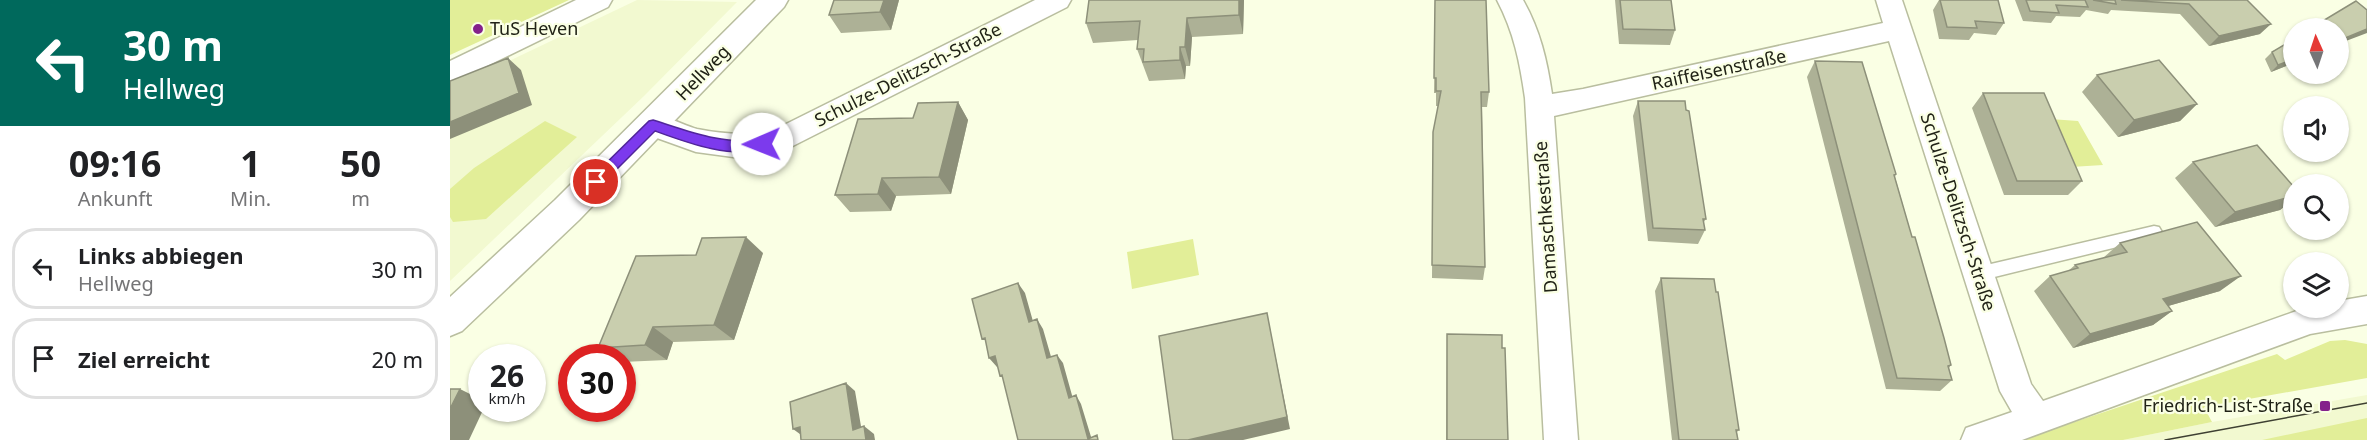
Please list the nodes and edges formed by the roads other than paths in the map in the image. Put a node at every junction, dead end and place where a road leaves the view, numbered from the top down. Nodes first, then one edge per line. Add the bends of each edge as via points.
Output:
1 (599, 0) edge
2 (774, 0) edge
3 (1058, 0) edge
4 (1510, 0) edge
5 (1889, 0) edge
6 (1900, 29) junction
7 (450, 73) edge
8 (1538, 107) junction
9 (653, 125) junction
10 (2154, 232) edge
11 (1978, 274) junction
12 (2367, 309) edge
13 (450, 320) edge
14 (2037, 420) junction
15 (1561, 440) edge
16 (1978, 440) edge

1 - 7 street
2 - 9 street, Hellweg
3 - 9 street, Schulze-Delitzsch-Straße via 777,142 748,147 696,140
4 - 8 street, Damaschkestraße via 1517,9 1532,56
5 - 6 street, Schulze-Delitzsch-Straße
6 - 8 street, Raiffeisenstraße
6 - 11 street, Schulze-Delitzsch-Straße
8 - 15 street, Damaschkestraße
9 - 13 street, Hellweg
10 - 11 lane
11 - 14 street, Schulze-Delitzsch-Straße via 2017,391
12 - 14 street via 2310,320
14 - 16 street

